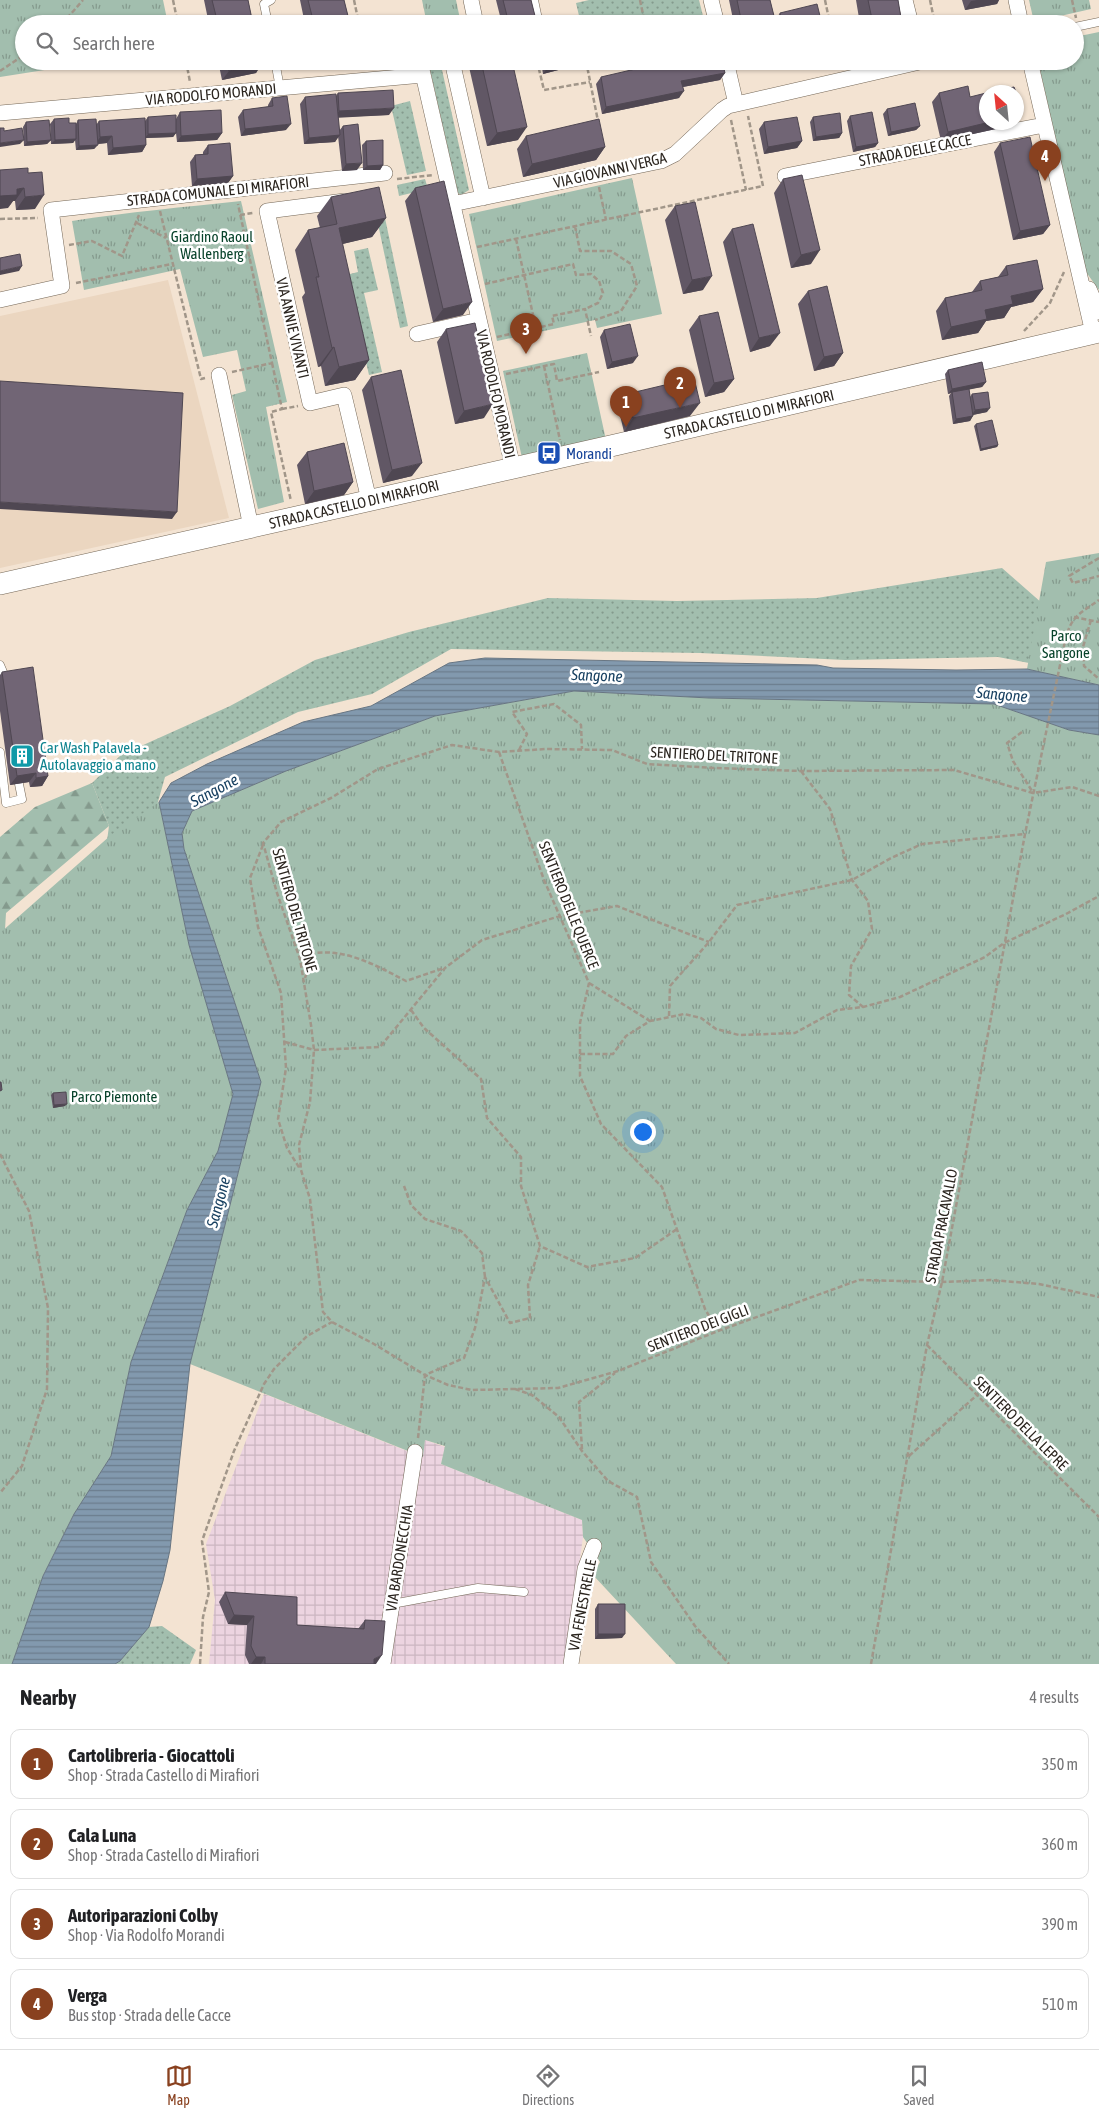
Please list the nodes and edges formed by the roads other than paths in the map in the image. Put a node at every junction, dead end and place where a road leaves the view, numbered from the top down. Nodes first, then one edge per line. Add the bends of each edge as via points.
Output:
1 (271, 0) edge
2 (472, 0) edge
3 (534, 0) edge
4 (711, 0) edge
5 (905, 0) edge
6 (1016, 0) edge
7 (266, 15) edge
8 (474, 15) edge
9 (537, 15) edge
10 (715, 15) edge
11 (909, 15) edge
12 (1019, 15) edge
13 (1099, 22) edge
14 (1084, 25) edge
15 (277, 70) edge
16 (407, 70) edge
17 (421, 70) edge
18 (454, 70) edge
19 (728, 70) edge
20 (886, 70) edge
21 (1032, 70) edge
22 (280, 88) junction
23 (736, 104) junction
24 (0, 113) edge
25 (1044, 125) junction
26 (384, 172) edge
27 (785, 176) dead end
28 (483, 198) junction
29 (356, 200) edge
30 (452, 204) junction
31 (1090, 290) edge
32 (0, 300) edge
33 (1099, 312) edge
34 (479, 320) junction
35 (1096, 332) edge
36 (417, 334) dead end
37 (219, 375) road end
38 (513, 468) junction
39 (368, 500) junction
40 (251, 527) junction
41 (0, 584) edge
42 (0, 665) edge
43 (6, 679) edge
44 (0, 752) edge
45 (19, 784) edge
46 (415, 1452) road end
47 (594, 1546) dead end
48 (524, 1592) dead end
49 (392, 1604) junction
50 (383, 1664) edge
51 (570, 1664) edge

1 - 7 lane via 264,4
2 - 8 street
3 - 9 lane
4 - 10 street
5 - 11 street
6 - 12 street
13 - 14 lane
15 - 22 lane
16 - 22 street, VIA RODOLFO MORANDI
17 - 30 street, VIA RODOLFO MORANDI
18 - 28 street
19 - 23 street
20 - 23 street, VIA GIOVANNI VERGA
21 - 25 street
22 - 24 street, VIA RODOLFO MORANDI
23 - 28 street, VIA GIOVANNI VERGA via 668,158
25 - 27 street, STRADA DELLE CACCE
25 - 31 street via 1071,242
26 - 32 street, STRADA COMUNALE DI MIRAFIORI via 51,214 62,286
28 - 30 street
29 - 39 street, VIA ANNIE VIVANTI via 267,211 310,403 344,395
30 - 34 street, VIA RODOLFO MORANDI
31 - 33 street
31 - 35 street via 1086,310
34 - 36 street, VIA RODOLFO MORANDI
34 - 38 street, VIA RODOLFO MORANDI
35 - 38 street, STRADA CASTELLO DI MIRAFIORI
37 - 40 street, STRADA CASTELLO DI MIRAFIORI
38 - 39 street, STRADA CASTELLO DI MIRAFIORI
39 - 40 street, STRADA CASTELLO DI MIRAFIORI
40 - 41 street, STRADA CASTELLO DI MIRAFIORI
42 - 43 lane
44 - 45 lane via 6,803 22,799
46 - 49 street, VIA BARDONECCHIA
47 - 51 street, VIA FENESTRELLE via 585,1569
48 - 49 lane via 478,1588
49 - 50 street, VIA BARDONECCHIA

